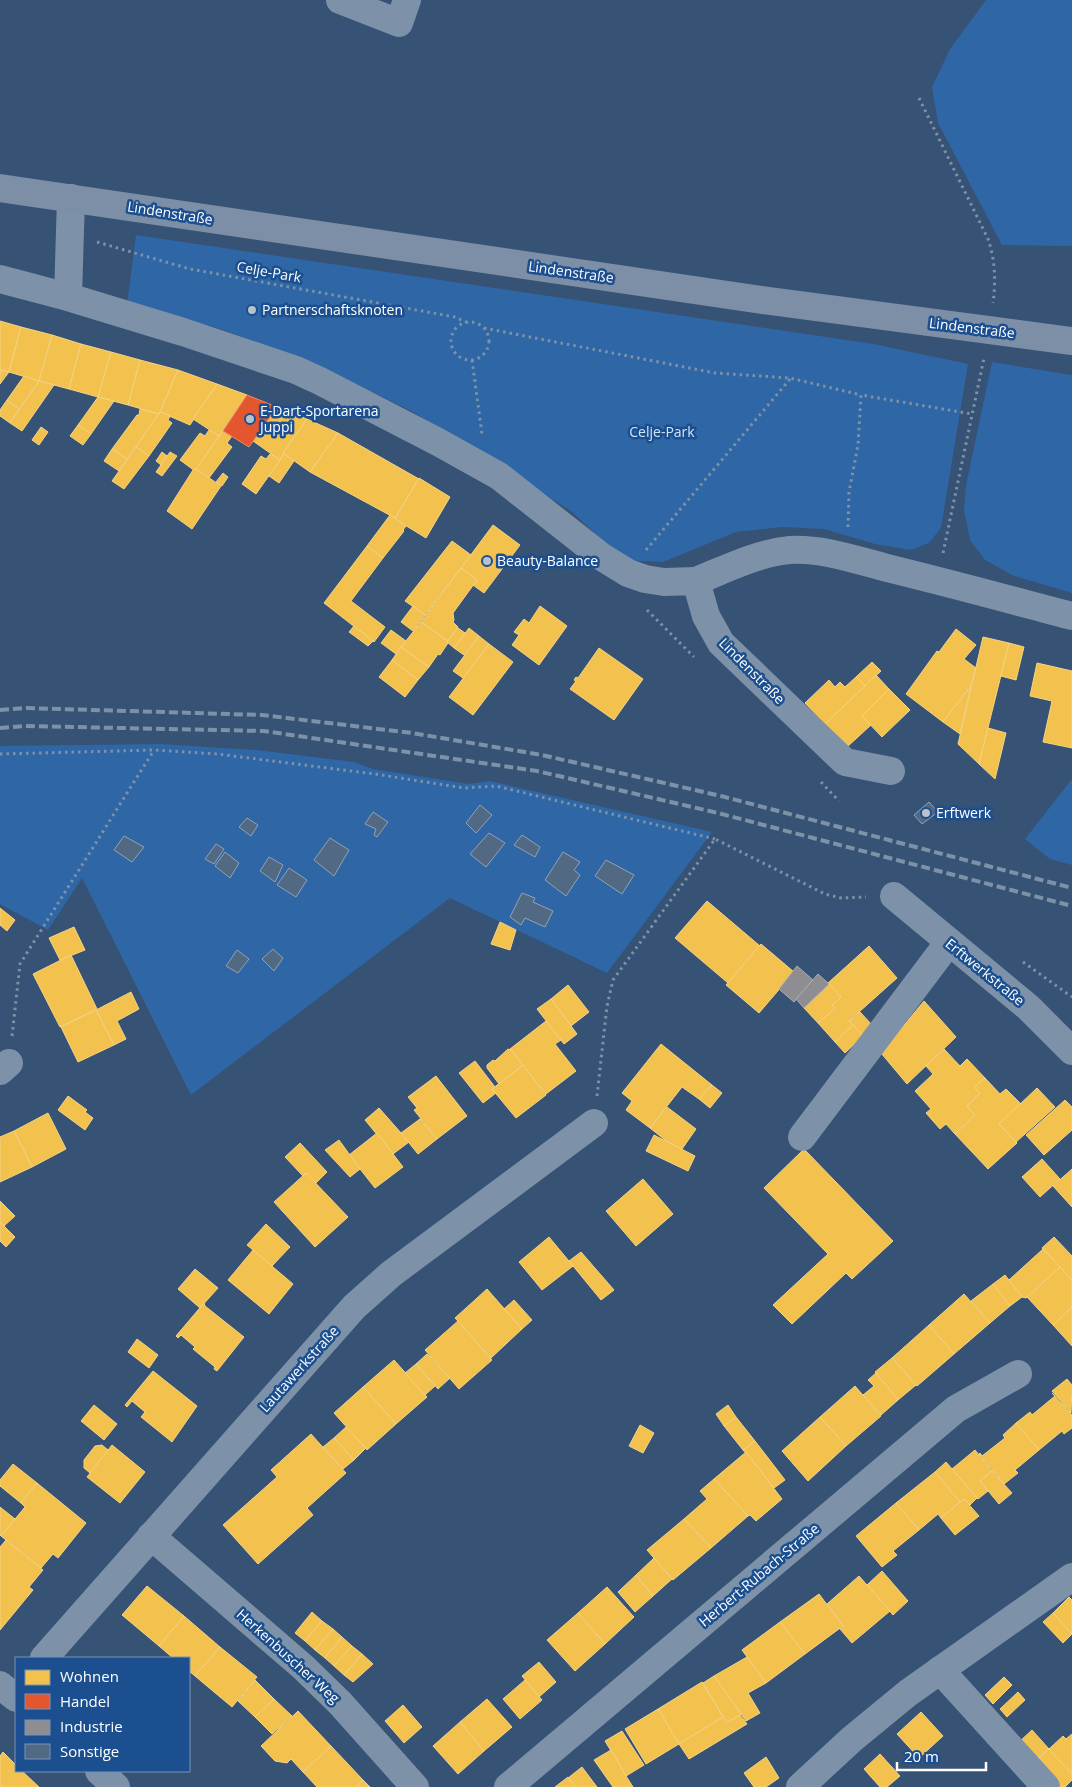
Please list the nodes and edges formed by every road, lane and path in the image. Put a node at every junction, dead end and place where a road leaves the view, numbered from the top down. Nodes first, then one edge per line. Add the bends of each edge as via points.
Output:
1 (340, 0) edge
2 (407, 0) edge
3 (0, 188) edge
4 (70, 198) junction
5 (70, 234) junction
6 (0, 279) edge
7 (68, 297) junction
8 (466, 322) junction
9 (484, 328) junction
10 (1066, 340) edge
11 (472, 360) junction
12 (790, 378) junction
13 (861, 394) junction
14 (972, 414) dead end
15 (487, 470) junction
16 (846, 557) junction
17 (628, 573) junction
18 (696, 581) junction
19 (1072, 616) edge
20 (154, 750) junction
21 (0, 754) edge
22 (891, 771) dead end
23 (715, 839) junction
24 (894, 896) joint
25 (948, 942) junction
26 (1072, 1051) edge
27 (4, 1067) edge
28 (594, 1123) joint
29 (802, 1137) dead end
30 (1018, 1374) dead end
31 (151, 1536) junction
32 (1072, 1577) edge
33 (45, 1657) edge
34 (940, 1670) junction
35 (99, 1772) edge
36 (116, 1787) edge
37 (415, 1787) edge
38 (508, 1787) edge
39 (800, 1787) edge
40 (1046, 1787) edge

1 - 2 street via 398,23
3 - 4 main road, Lindenstraße
4 - 5 street
4 - 10 main road, Lindenstraße via 891,318
5 - 7 street
5 - 8 path, Celje-Park via 190,269 455,316
6 - 7 street
7 - 15 street via 296,370
8 - 9 path, Celje-Park via 474,322
8 - 11 path via 454,330 451,346 463,359
9 - 11 path via 489,341 487,350
9 - 12 path, Celje-Park via 715,373
11 - 15 path
12 - 13 path, Celje-Park
12 - 17 path
13 - 14 path, Celje-Park
13 - 16 path via 857,453 849,492
15 - 17 street via 511,485 614,566
16 - 18 street via 813,551 773,552
16 - 19 street
17 - 18 street via 664,582
18 - 22 street, Lindenstraße via 706,616 721,643 845,762
20 - 21 path
20 - 23 path via 217,754 464,788 496,786
20 - 27 path via 20,964
23 - 24 path via 825,894 848,898
23 - 28 path via 613,980 607,1006
24 - 25 street, Erftwerkstraße
25 - 26 street, Erftwerkstraße via 1028,1007
25 - 29 street
28 - 31 street, Lautawerkstraße via 373,1288
30 - 38 street, Herbert-Rubach-Straße via 956,1409
31 - 33 street, Lautawerkstraße
31 - 37 street, Herkenbuscher Weg via 303,1667 352,1715
32 - 34 street
34 - 39 street via 878,1717
34 - 40 street
35 - 36 street

